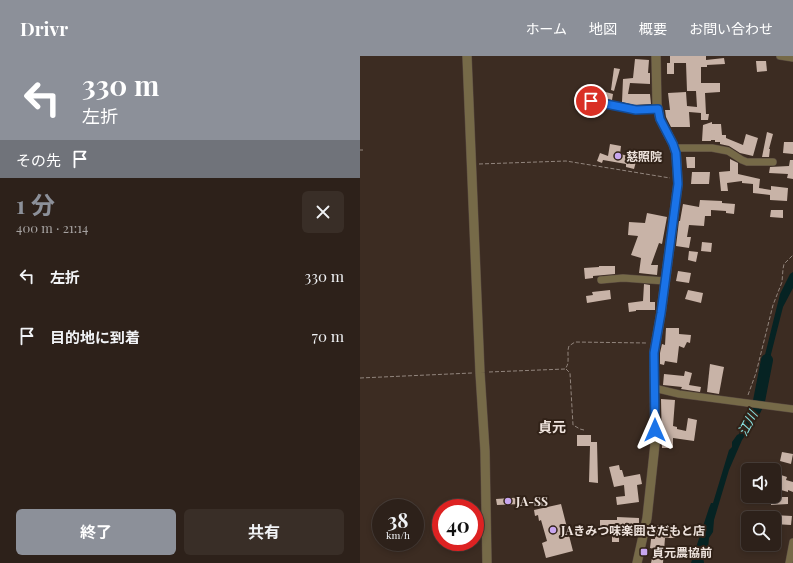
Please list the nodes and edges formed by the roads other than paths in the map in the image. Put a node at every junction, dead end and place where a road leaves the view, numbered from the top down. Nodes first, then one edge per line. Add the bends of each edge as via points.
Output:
1 (467, 56) edge
2 (656, 56) edge
3 (780, 56) edge
4 (793, 58) edge
5 (591, 101) dead end
6 (658, 109) junction
7 (674, 148) junction
8 (773, 162) dead end
9 (601, 280) dead end
10 (665, 282) junction
11 (654, 388) junction
12 (793, 409) edge
13 (793, 542) edge
14 (487, 563) edge
15 (637, 563) edge
16 (789, 563) edge

1 - 14 street
2 - 6 street
3 - 4 street
5 - 6 street via 636,110
6 - 7 street
7 - 8 street via 712,148 728,151 748,162
7 - 10 street via 678,179
9 - 10 street via 623,278
10 - 11 street via 654,353
11 - 12 street via 679,394
11 - 15 street via 655,444 647,518
13 - 16 street

